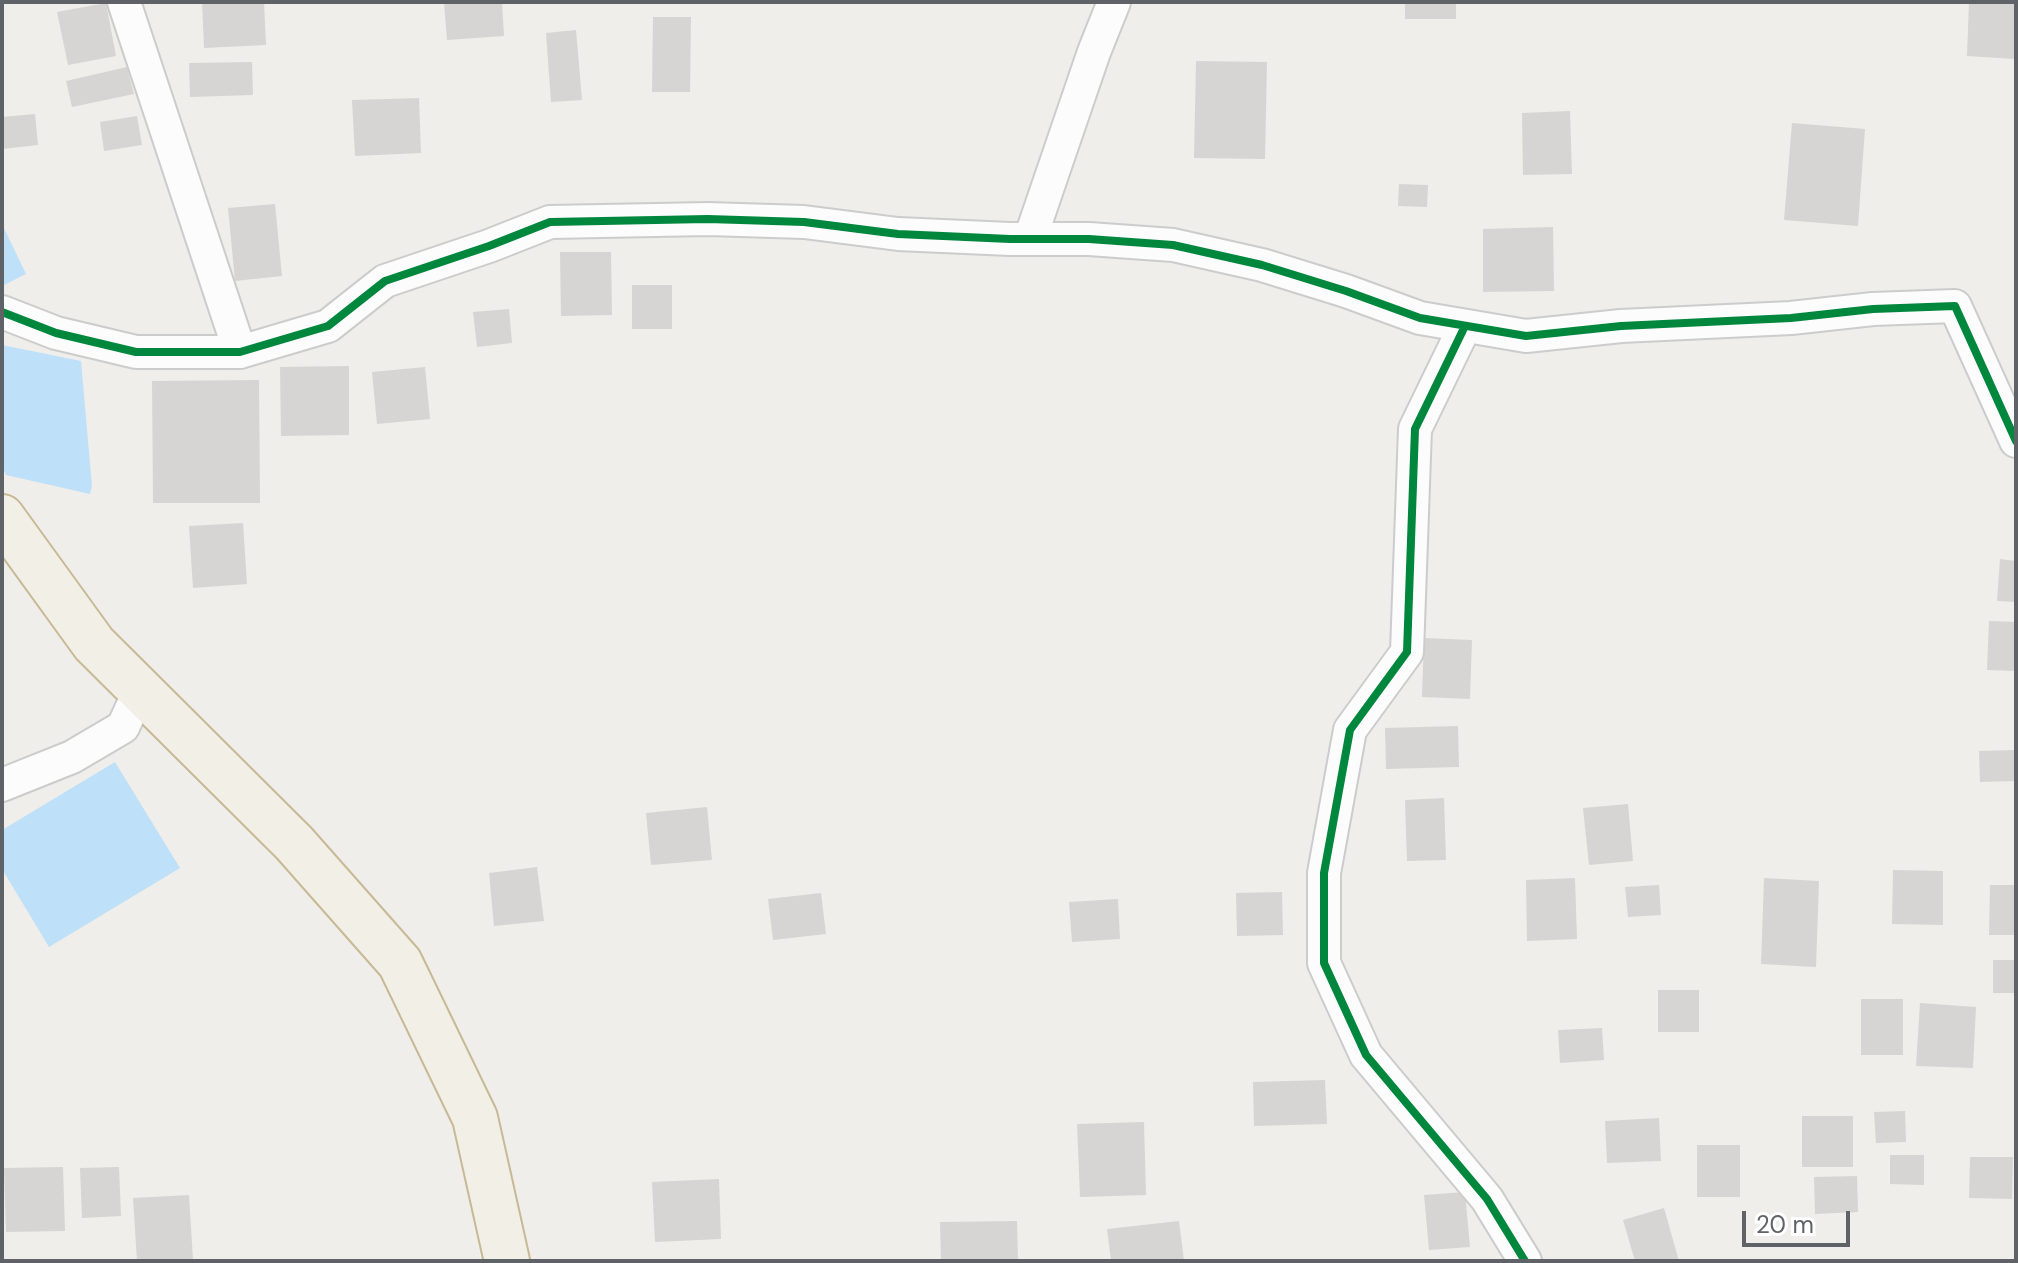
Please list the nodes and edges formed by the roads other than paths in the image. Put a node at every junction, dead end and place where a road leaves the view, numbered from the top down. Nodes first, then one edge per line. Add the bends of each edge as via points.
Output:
1 (124, 2) edge
2 (1114, 2) edge
3 (1030, 239) junction
4 (2, 312) edge
5 (1465, 326) junction
6 (240, 352) junction
7 (2016, 441) edge
8 (2, 517) edge
9 (140, 690) junction
10 (2, 785) edge
11 (507, 1261) edge
12 (1525, 1261) edge

1 - 6 street
2 - 3 street
3 - 5 street via 1173,245 1262,265 1420,318
3 - 6 street via 898,234 790,221 550,222 385,281 328,326
4 - 6 street via 56,333 136,352
5 - 7 street via 1526,336 1955,306
5 - 12 street via 1415,429 1407,652 1350,730 1324,873 1324,963 1366,1055 1487,1199
8 - 9 highway via 94,644
9 - 10 street via 123,727 72,757
9 - 11 highway via 294,843 400,963 475,1118

